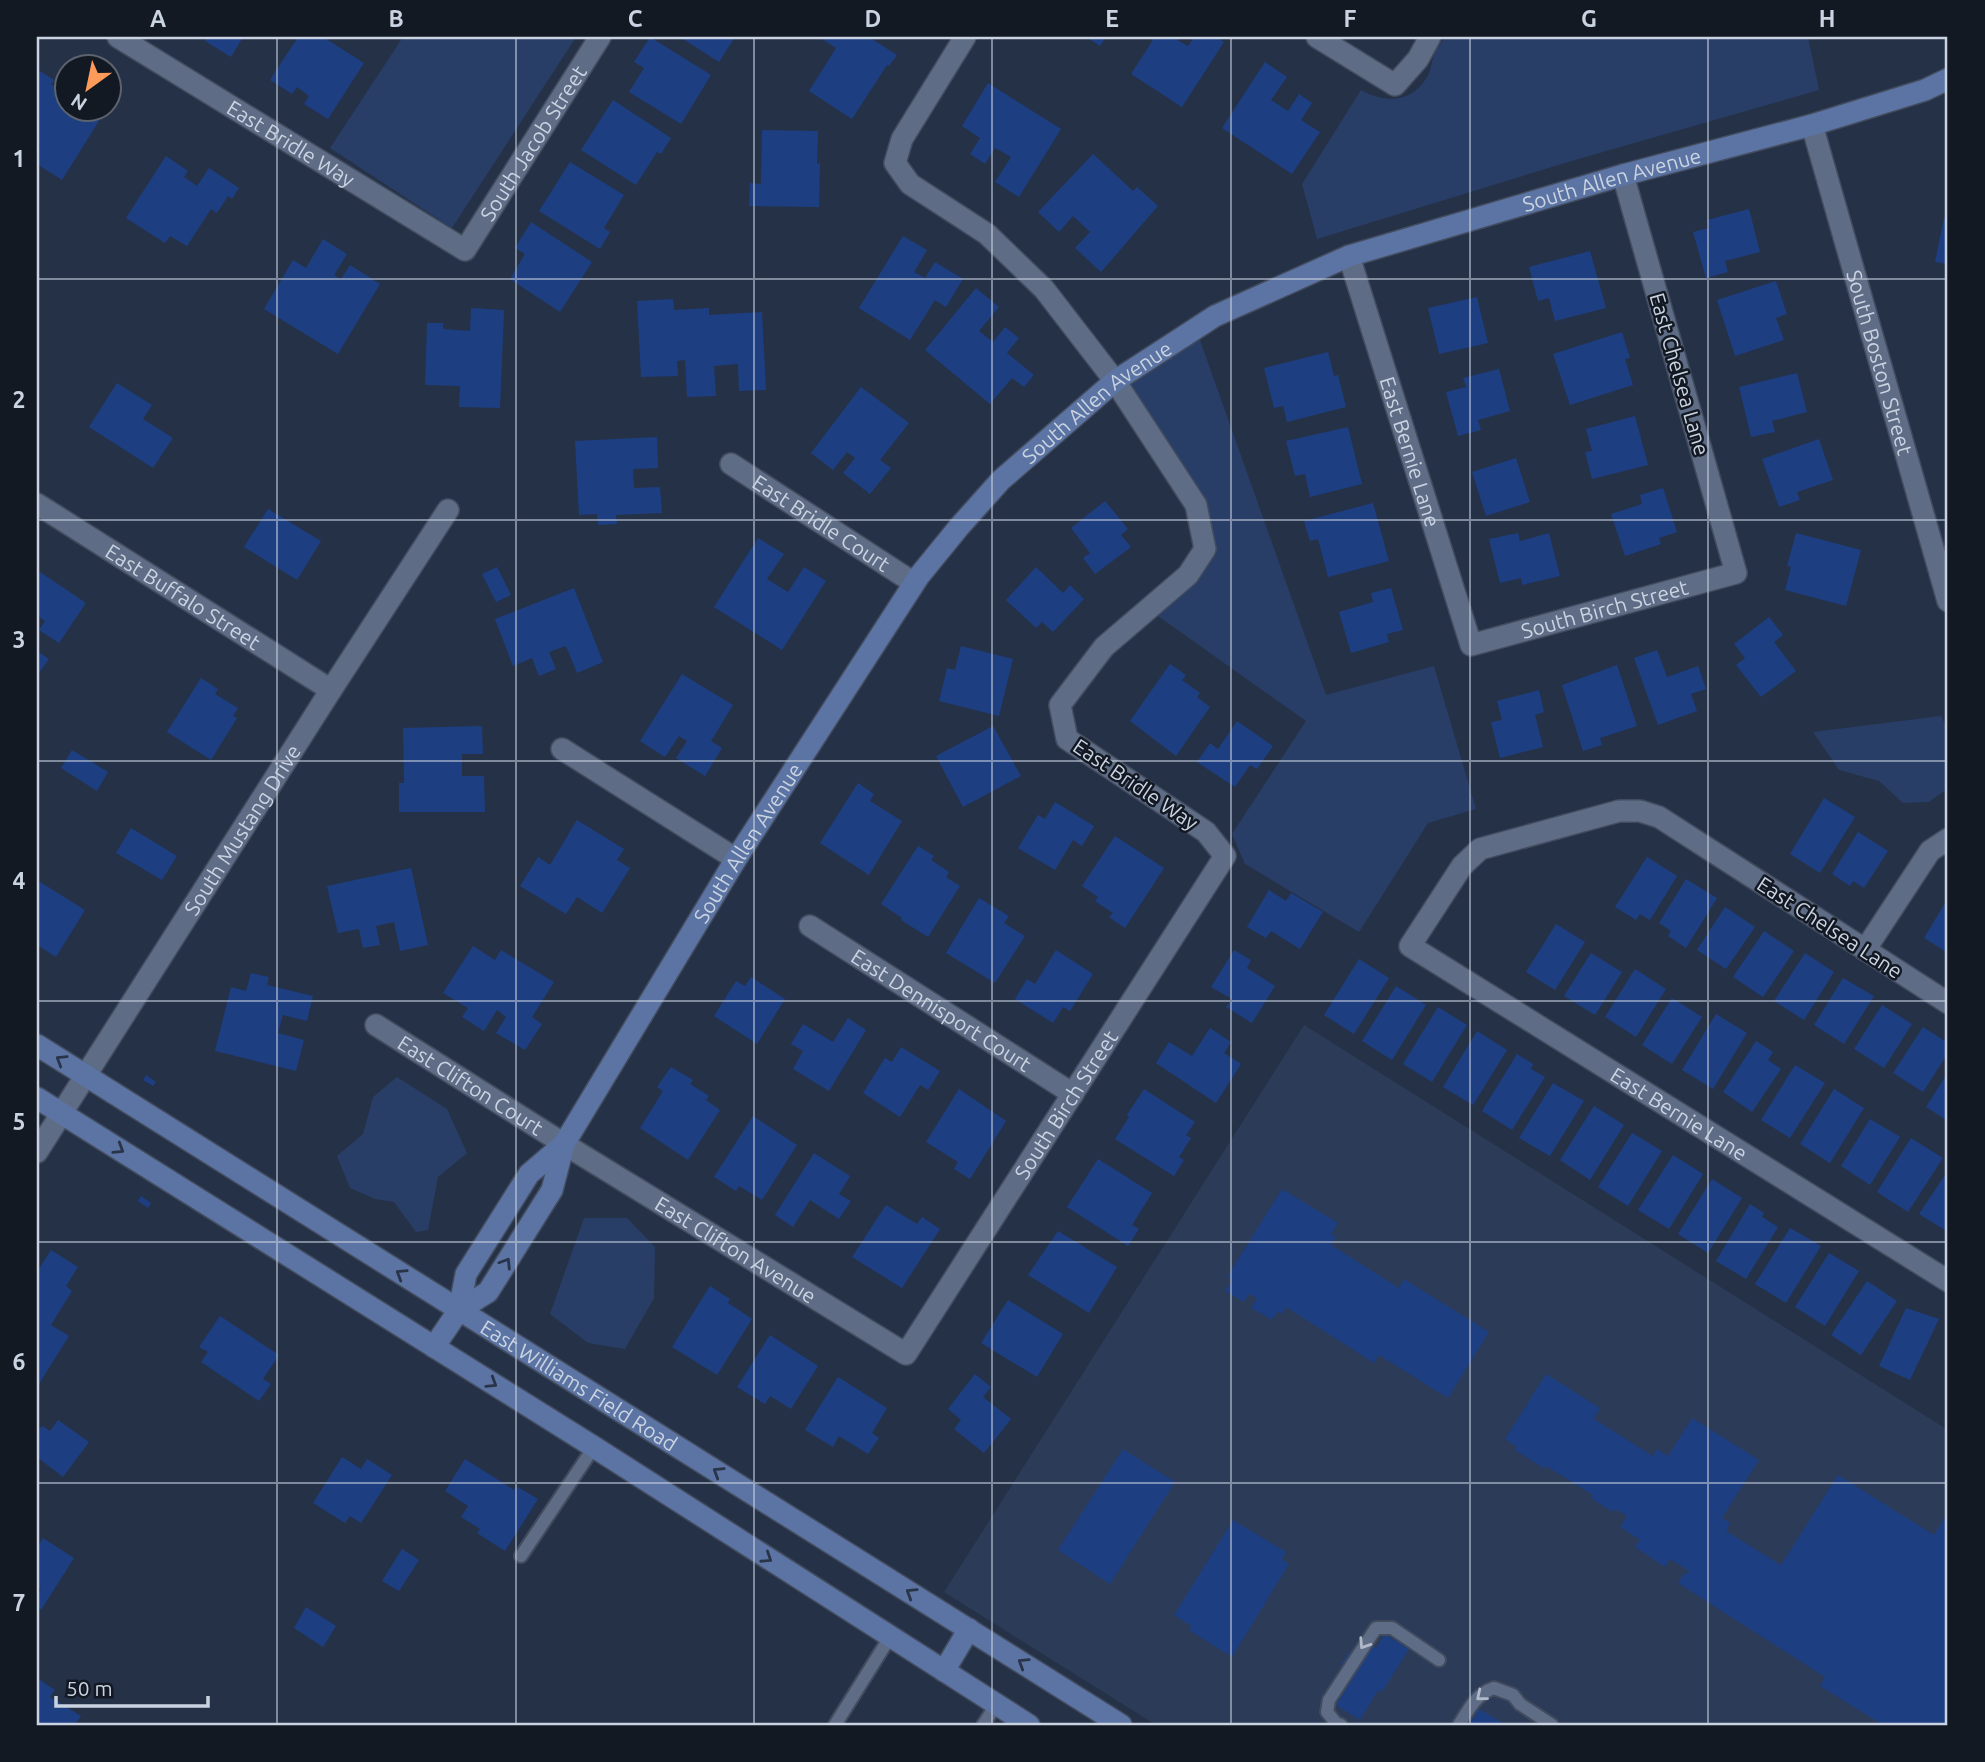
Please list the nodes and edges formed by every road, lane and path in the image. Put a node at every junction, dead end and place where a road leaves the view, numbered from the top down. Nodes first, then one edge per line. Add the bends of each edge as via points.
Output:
1 (118, 37) edge
2 (600, 37) edge
3 (965, 37) edge
4 (1317, 37) edge
5 (1430, 37) edge
6 (1948, 79) edge
7 (1812, 125) junction
8 (1623, 175) junction
9 (465, 250) joint
10 (1349, 256) junction
11 (1115, 381) junction
12 (731, 464) dead end
13 (37, 505) edge
14 (448, 510) dead end
15 (1736, 573) joint
16 (914, 583) junction
17 (1948, 600) edge
18 (1471, 645) joint
19 (331, 690) junction
20 (562, 749) dead end
21 (1948, 839) edge
22 (1226, 856) joint
23 (736, 859) junction
24 (810, 926) dead end
25 (1410, 946) joint
26 (1865, 950) junction
27 (1948, 1003) edge
28 (376, 1025) dead end
29 (37, 1045) edge
30 (85, 1075) junction
31 (1073, 1094) junction
32 (37, 1098) edge
33 (61, 1113) junction
34 (565, 1144) junction
35 (37, 1152) edge
36 (1948, 1281) edge
37 (459, 1310) junction
38 (434, 1347) junction
39 (906, 1354) joint
40 (594, 1447) junction
41 (522, 1556) dead end
42 (969, 1629) junction
43 (890, 1637) junction
44 (1439, 1660) dead end
45 (944, 1671) junction
46 (996, 1705) junction
47 (835, 1725) edge
48 (983, 1725) edge
49 (1029, 1725) edge
50 (1121, 1725) edge
51 (1340, 1725) edge
52 (1459, 1725) edge
53 (1552, 1725) edge

1 - 9 street, East Bridle Way
2 - 9 street, South Jacob Street
3 - 11 street via 902,139 895,163 910,184 987,234 1044,289
4 - 5 street via 1395,85
6 - 7 main road, South Allen Avenue
7 - 8 main road, South Allen Avenue
7 - 17 street, South Boston Street
8 - 10 main road, South Allen Avenue
8 - 15 street, East Chelsea Lane
10 - 11 main road, South Allen Avenue via 1215,316
10 - 18 street, East Bernie Lane
11 - 16 main road, South Allen Avenue via 1001,480
11 - 22 street, East Bridle Way via 1196,505 1205,549 1188,575 1104,647 1060,705 1067,739 1206,832
12 - 16 street, East Bridle Court
13 - 19 street, East Buffalo Street
14 - 19 street, South Mustang Drive
15 - 18 street, South Birch Street
16 - 23 main road, South Allen Avenue
19 - 30 street, South Mustang Drive
20 - 23 street
21 - 26 street via 1930,851
22 - 31 street, South Birch Street
23 - 34 main road, South Allen Avenue
24 - 31 street, East Dennisport Court
25 - 26 street, East Chelsea Lane via 1462,866 1480,849 1619,811 1640,811 1659,817
25 - 36 street, East Bernie Lane
26 - 27 street, East Chelsea Lane
28 - 34 street, East Clifton Court
30 -> 29 main road, East Williams Field Road
30 - 33 street, South Mustang Drive
37 -> 30 main road, East Williams Field Road
31 - 39 street, South Birch Street
32 - 33 main road
33 - 35 street, South Mustang Drive
33 -> 38 main road
34 - 37 main road, South Allen Avenue via 552,1190 488,1292
34 - 39 street, East Clifton Avenue
37 - 38 main road, South Allen Avenue
42 -> 37 main road, East Williams Field Road
38 -> 40 main road
40 - 41 lane
40 -> 43 main road
42 - 45 main road
50 -> 42 main road, East Williams Field Road
43 - 45 main road
43 - 47 lane
44 -> 51 lane via 1392,1628 1376,1629 1329,1700 1327,1712
45 - 46 main road
46 - 48 lane
46 - 49 main road
53 -> 52 lane via 1513,1695 1494,1688 1478,1696

